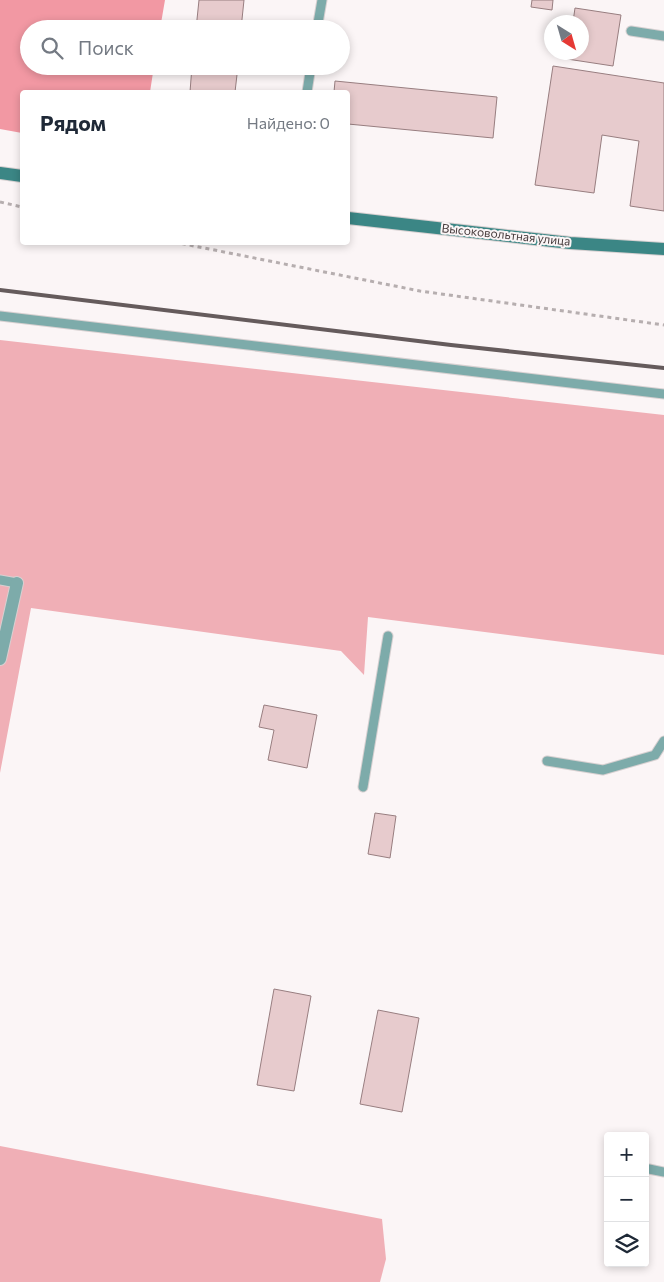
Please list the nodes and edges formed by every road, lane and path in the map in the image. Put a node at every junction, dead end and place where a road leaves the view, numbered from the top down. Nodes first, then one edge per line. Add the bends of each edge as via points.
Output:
1 (322, 0) edge
2 (319, 20) edge
3 (631, 31) dead end
4 (664, 36) edge
5 (310, 75) edge
6 (307, 90) edge
7 (0, 174) edge
8 (20, 176) edge
9 (0, 202) edge
10 (20, 207) edge
11 (350, 218) edge
12 (189, 245) edge
13 (664, 248) edge
14 (0, 316) edge
15 (664, 325) edge
16 (664, 394) edge
17 (0, 580) edge
18 (16, 583) joint
19 (388, 636) dead end
20 (0, 659) edge
21 (664, 741) edge
22 (547, 762) dead end
23 (363, 787) dead end
24 (649, 1169) dead end
25 (664, 1172) edge

1 - 2 lane
3 - 4 lane
5 - 6 lane
7 - 8 main road
9 - 10 path
11 - 13 main road, Высоковольтная улица via 570,243
12 - 15 path via 420,291
14 - 16 lane
17 - 18 lane
18 - 20 street
19 - 23 lane
21 - 22 lane via 654,755 603,770
24 - 25 lane

